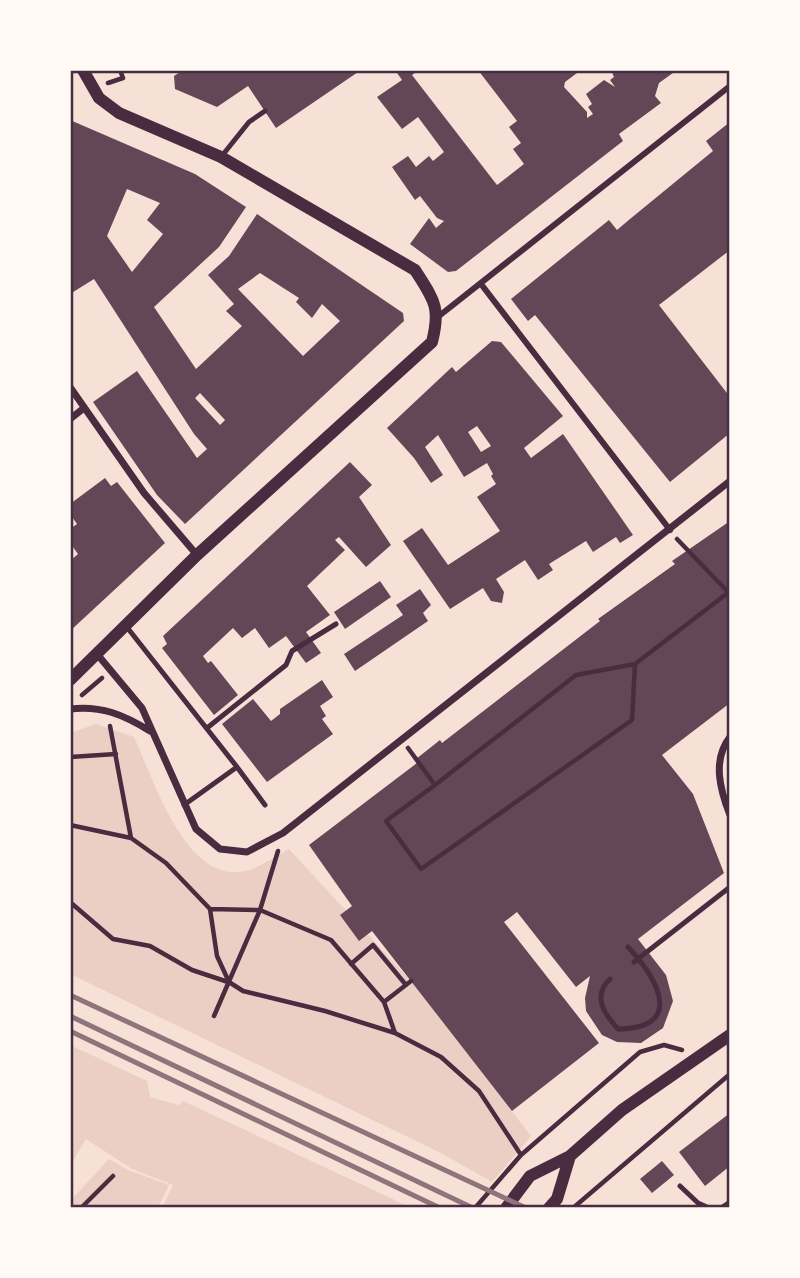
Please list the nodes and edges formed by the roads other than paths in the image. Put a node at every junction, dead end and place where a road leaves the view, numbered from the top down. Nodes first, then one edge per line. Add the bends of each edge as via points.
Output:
1 (83, 70) edge
2 (730, 86) edge
3 (265, 111) dead end
4 (221, 158) junction
5 (481, 285) junction
6 (439, 316) junction
7 (70, 387) edge
8 (84, 408) junction
9 (70, 419) edge
10 (730, 481) edge
11 (670, 530) junction
12 (197, 555) junction
13 (336, 624) dead end
14 (126, 626) junction
15 (97, 654) junction
16 (70, 680) edge
17 (70, 709) edge
18 (207, 728) junction
19 (150, 732) junction
20 (730, 737) edge
21 (237, 767) junction
22 (184, 805) junction
23 (265, 805) dead end
24 (730, 815) edge
25 (730, 887) edge
26 (628, 947) dead end
27 (634, 962) dead end
28 (610, 979) dead end
29 (730, 1035) edge
30 (570, 1156) junction
31 (680, 1186) dead end
32 (730, 1202) edge
33 (506, 1208) edge
34 (549, 1208) edge
35 (709, 1208) edge
36 (721, 1208) edge

1 - 4 street via 99,98 119,113
2 - 5 street
3 - 4 lane via 248,122
4 - 6 street via 415,270
5 - 6 street
5 - 11 street
6 - 12 street via 432,342
7 - 8 street
8 - 9 street
8 - 12 street via 144,493
10 - 11 street
11 - 22 street via 283,833 247,852 220,849 196,829
12 - 14 street
13 - 18 lane via 292,651 286,665
14 - 15 street
14 - 18 lane
15 - 16 street
15 - 19 street via 142,708
17 - 19 street via 103,708
18 - 21 lane
19 - 22 street
20 - 24 street via 722,747 719,779
21 - 22 lane
21 - 23 lane
25 - 27 lane
26 - 28 lane via 650,970 659,988 660,1007 652,1019 635,1029 618,1029 605,1015 600,1000 601,987
29 - 30 street via 622,1110
30 - 33 street via 530,1176
30 - 34 street via 557,1199
31 - 35 lane
32 - 36 lane

